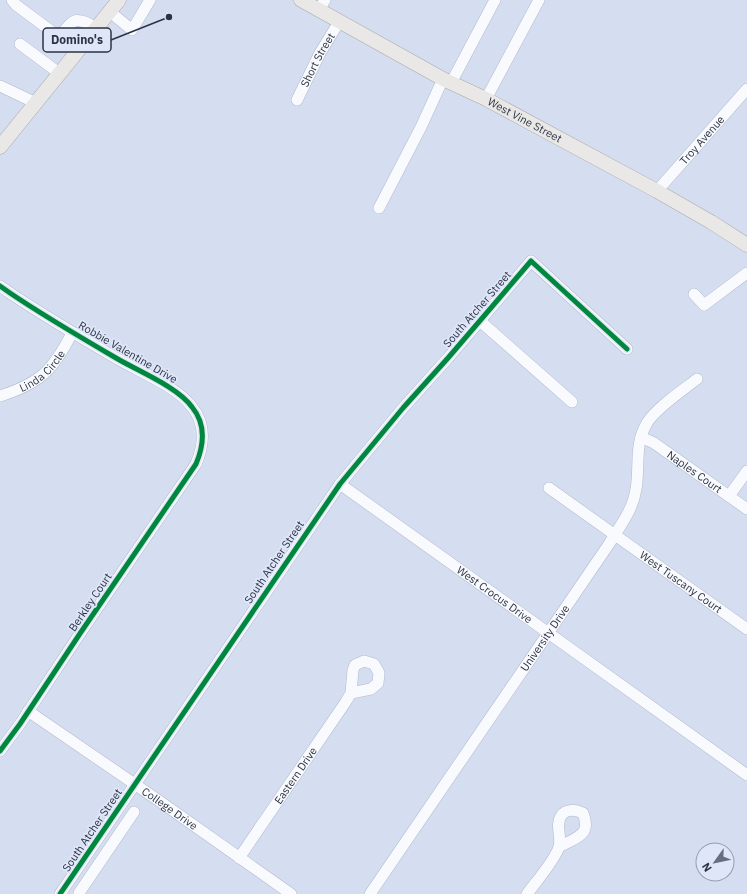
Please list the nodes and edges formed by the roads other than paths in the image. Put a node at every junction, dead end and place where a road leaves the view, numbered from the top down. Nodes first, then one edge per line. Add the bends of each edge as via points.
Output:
1 (12, 0) edge
2 (118, 0) edge
3 (150, 0) edge
4 (301, 0) edge
5 (496, 0) edge
6 (539, 0) edge
7 (323, 3) edge
8 (109, 12) junction
9 (340, 22) junction
10 (96, 28) junction
11 (59, 37) junction
12 (20, 44) dead end
13 (78, 51) junction
14 (59, 73) junction
15 (447, 81) junction
16 (0, 86) edge
17 (747, 89) edge
18 (486, 99) junction
19 (297, 100) dead end
20 (36, 103) junction
21 (0, 147) edge
22 (657, 191) junction
23 (379, 208) dead end
24 (747, 245) edge
25 (747, 273) edge
26 (0, 286) edge
27 (694, 294) dead end
28 (480, 321) junction
29 (72, 333) junction
30 (627, 348) dead end
31 (697, 379) dead end
32 (0, 396) edge
33 (572, 402) dead end
34 (641, 437) junction
35 (196, 464) joint
36 (747, 471) edge
37 (340, 484) junction
38 (549, 488) dead end
39 (728, 496) junction
40 (747, 509) edge
41 (614, 535) junction
42 (747, 629) edge
43 (549, 633) junction
44 (351, 693) dead end
45 (28, 711) junction
46 (0, 751) edge
47 (747, 775) edge
48 (135, 784) junction
49 (134, 812) dead end
50 (94, 844) junction
51 (559, 847) dead end
52 (106, 852) junction
53 (239, 858) junction
54 (79, 893) dead end
55 (60, 894) edge
56 (291, 894) edge
57 (370, 894) edge
58 (527, 894) edge

1 - 11 street
2 - 8 main road
3 - 8 street via 132,30
4 - 7 main road, West Vine Street
5 - 15 street
6 - 18 street
7 - 9 main road, West Vine Street
8 - 10 main road
9 - 15 main road, West Vine Street
9 - 19 street, Short Street via 320,53
10 - 11 street via 83,20 76,20
10 - 13 main road
11 - 13 street
12 - 14 street
13 - 14 main road
14 - 20 main road
15 - 18 main road, West Vine Street
15 - 23 street
16 - 20 street
17 - 22 street, Troy Avenue
18 - 22 main road, West Vine Street
20 - 21 main road
22 - 24 main road, West Vine Street
25 - 27 street via 704,305
26 - 29 street, Robbie Valentine Drive
28 - 30 street, South Atcher Street via 531,261
28 - 33 street
28 - 37 street, South Atcher Street
29 - 32 street, Linda Circle via 62,354 40,378 24,388
29 - 35 street, Robbie Valentine Drive via 176,392 189,402 198,415 202,433 201,450
31 - 34 street, University Drive via 670,400 648,422
34 - 39 street, Naples Court via 654,443
34 - 41 street, University Drive via 637,488 632,507
35 - 45 street, Berkley Court
36 - 39 street
37 - 43 street, West Crocus Drive
37 - 48 street, South Atcher Street
38 - 41 street, West Tuscany Court
39 - 40 street, Naples Court
41 - 42 street, West Tuscany Court
41 - 43 street, University Drive
43 - 47 street, West Crocus Drive
43 - 57 street, University Drive
44 - 53 street, Eastern Drive
45 - 46 street, Berkley Court
45 - 48 street, College Drive
48 - 50 street, South Atcher Street
48 - 53 street, College Drive
49 - 52 street
50 - 52 street
50 - 55 street, South Atcher Street
51 - 58 street
52 - 54 street
53 - 56 street, College Drive

